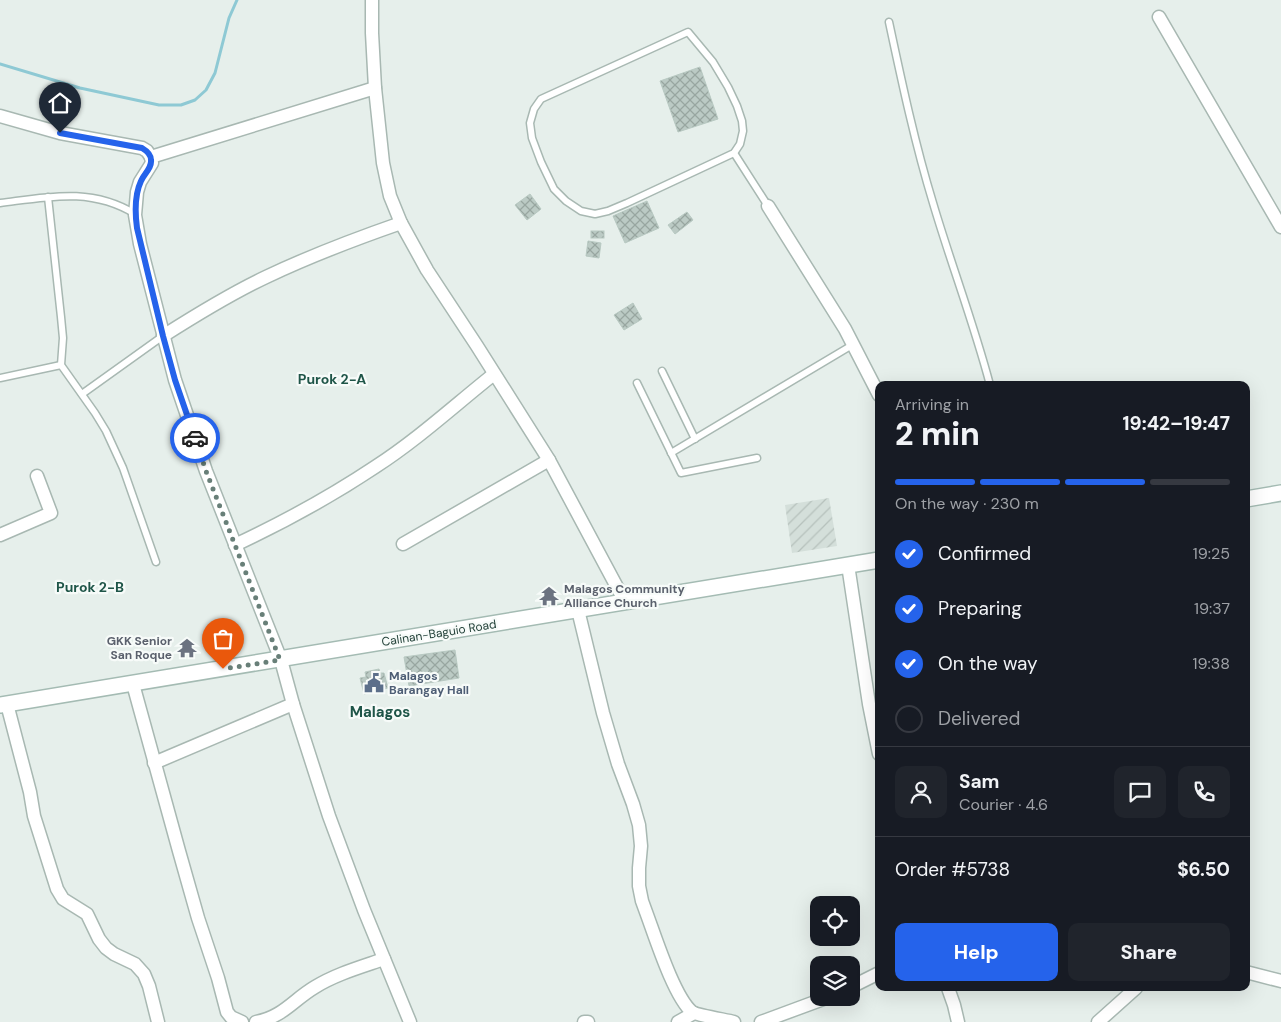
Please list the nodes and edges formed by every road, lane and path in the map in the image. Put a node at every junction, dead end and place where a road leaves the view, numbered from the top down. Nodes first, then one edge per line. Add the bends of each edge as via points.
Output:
1 (372, 0) edge
2 (1159, 18) dead end
3 (889, 22) dead end
4 (375, 88) junction
5 (0, 116) edge
6 (734, 153) junction
7 (151, 157) junction
8 (48, 197) junction
9 (0, 203) edge
10 (768, 206) joint
11 (135, 214) junction
12 (401, 223) junction
13 (1281, 227) edge
14 (163, 336) junction
15 (854, 344) junction
16 (61, 365) junction
17 (662, 371) dead end
18 (494, 374) junction
19 (0, 378) edge
20 (989, 381) edge
21 (637, 383) dead end
22 (875, 387) edge
23 (82, 394) junction
24 (695, 439) junction
25 (671, 454) junction
26 (756, 458) dead end
27 (549, 460) junction
28 (37, 476) dead end
29 (1281, 493) edge
30 (1250, 498) edge
31 (0, 535) edge
32 (403, 544) dead end
33 (235, 545) junction
34 (875, 561) edge
35 (156, 562) dead end
36 (848, 565) junction
37 (625, 602) junction
38 (578, 610) junction
39 (280, 660) junction
40 (133, 684) junction
41 (293, 704) junction
42 (4, 705) edge
43 (875, 726) edge
44 (154, 763) junction
45 (384, 958) junction
46 (1250, 973) edge
47 (875, 975) edge
48 (1281, 981) edge
49 (860, 982) edge
50 (949, 991) edge
51 (1133, 991) edge
52 (810, 1004) edge
53 (694, 1013) junction
54 (158, 1022) edge
55 (242, 1022) edge
56 (256, 1022) edge
57 (410, 1022) edge
58 (584, 1022) edge
59 (588, 1022) edge
60 (678, 1022) edge
61 (734, 1022) edge
62 (761, 1022) edge
63 (958, 1022) edge
64 (1098, 1022) edge

1 - 4 street
2 - 13 street
3 - 20 lane via 930,193
4 - 7 street
4 - 12 street via 383,163 390,196
5 - 7 street via 60,133 142,148
6 - 6 lane via 743,131 737,106 713,62 688,32 541,99 530,123 532,138 554,189 581,211 595,214 627,203
6 - 10 lane
7 - 11 street via 152,163 137,192
8 - 9 lane
8 - 11 lane via 89,197 122,206
8 - 16 lane via 63,338
10 - 15 street
11 - 14 street
12 - 14 street via 267,276
12 - 18 street via 426,270
14 - 23 lane
14 - 33 street via 206,471
15 - 22 street
15 - 24 lane
16 - 19 lane
16 - 23 lane
17 - 24 lane
18 - 27 street
18 - 33 street via 376,466 322,500
21 - 25 lane
23 - 35 lane via 106,431 123,468
24 - 25 lane
25 - 26 lane via 681,473
27 - 32 street
27 - 37 street
28 - 31 street via 51,513
29 - 30 main road
33 - 39 street
34 - 36 main road, Calinan-Baguio Road
36 - 37 main road, Calinan-Baguio Road
36 - 43 street
37 - 38 main road, Calinan-Baguio Road
38 - 39 main road, Calinan-Baguio Road
38 - 53 street via 606,722 638,825 642,901 672,979
39 - 40 main road, Calinan-Baguio Road
39 - 41 street
40 - 42 main road, Calinan-Baguio Road
40 - 44 street
41 - 44 street
41 - 45 street via 332,825
42 - 54 street via 57,889 63,899 87,914 106,948 135,964 144,974
44 - 55 street via 227,1012
45 - 56 street via 314,987 284,1011
45 - 57 street
46 - 48 street
47 - 49 street
50 - 63 street
51 - 64 street
52 - 62 street
53 - 60 street
53 - 61 street
58 - 59 street

